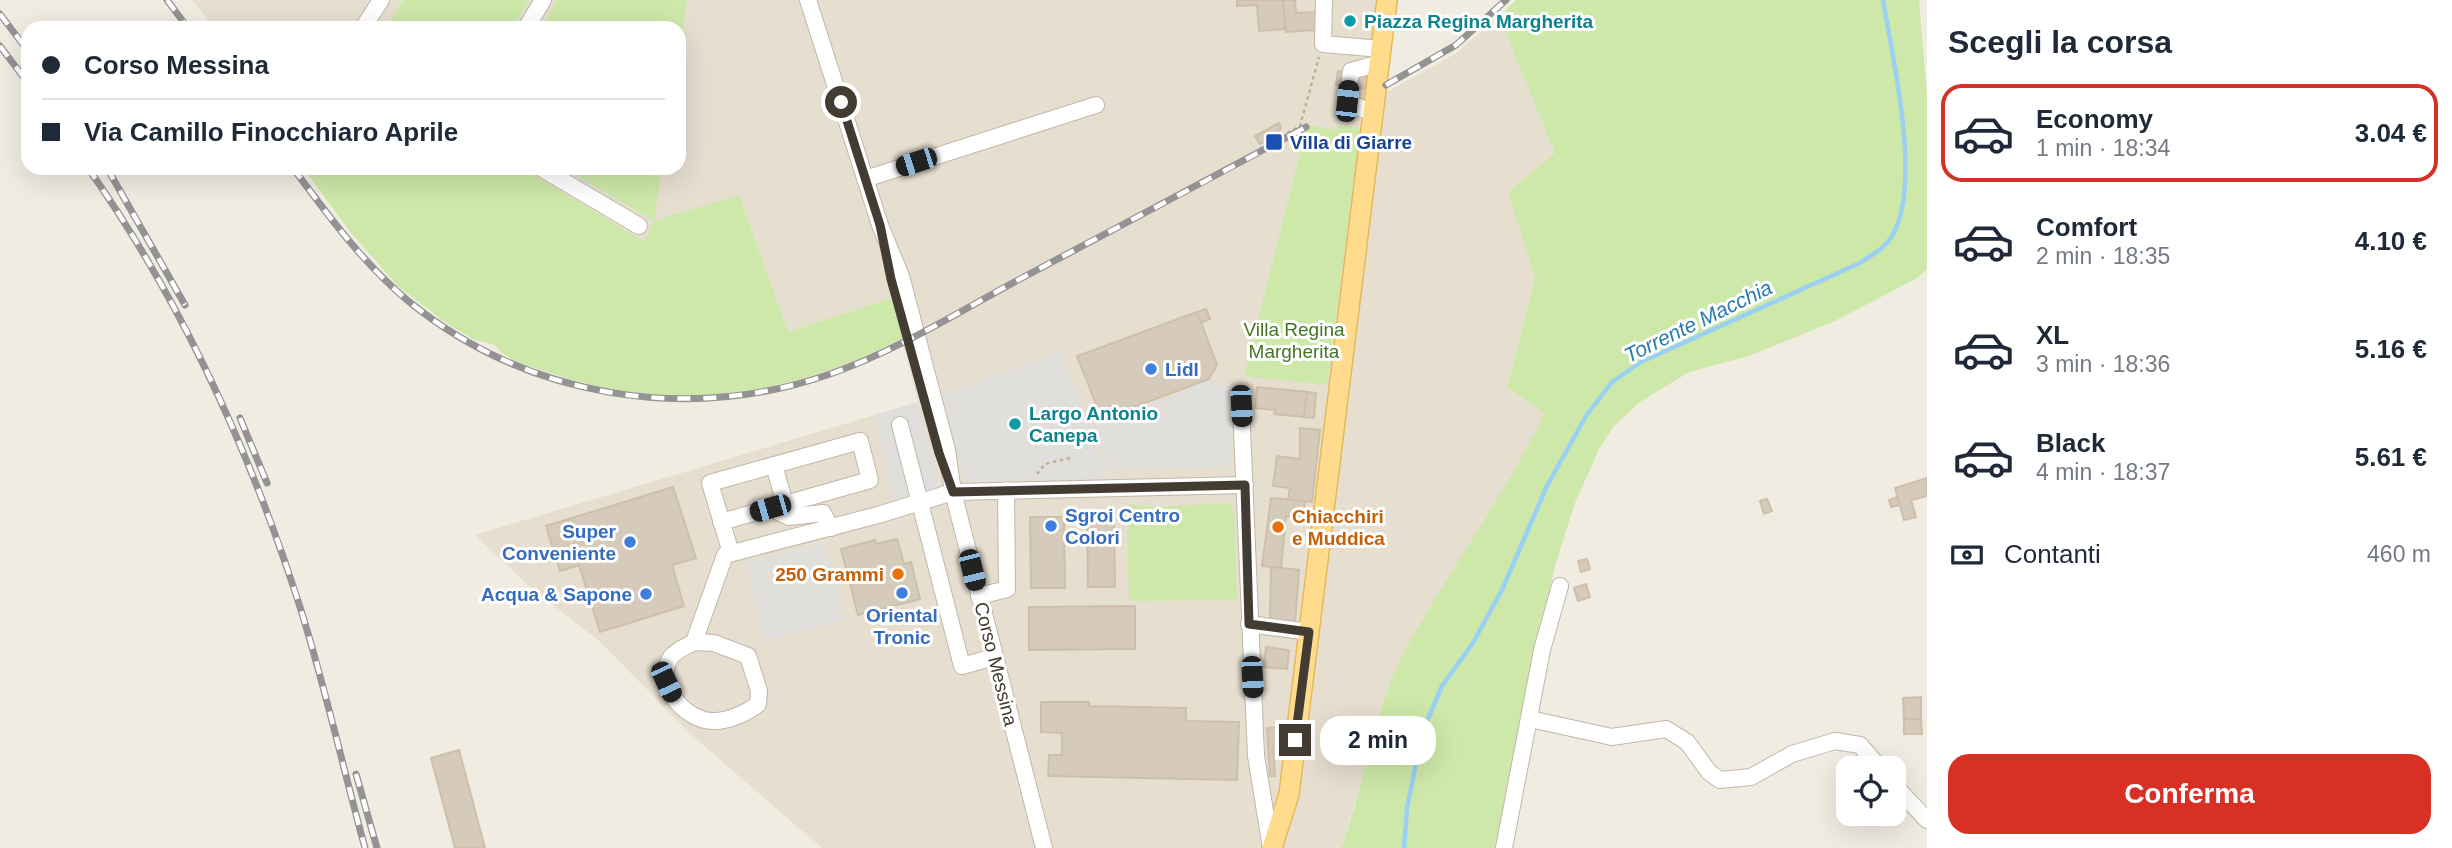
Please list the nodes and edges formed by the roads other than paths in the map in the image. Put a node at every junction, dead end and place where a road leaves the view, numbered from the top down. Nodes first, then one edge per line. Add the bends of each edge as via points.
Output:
1 (381, 0) edge
2 (543, 0) edge
3 (808, 0) edge
4 (1324, 0) edge
5 (1387, 0) edge
6 (368, 21) edge
7 (530, 21) edge
8 (1381, 56) junction
9 (1096, 105) dead end
10 (1373, 114) junction
11 (553, 175) edge
12 (865, 179) junction
13 (639, 226) dead end
14 (1241, 406) dead end
15 (900, 425) dead end
16 (774, 466) junction
17 (1245, 485) junction
18 (952, 486) junction
19 (1006, 490) junction
20 (920, 503) junction
21 (777, 506) junction
22 (722, 522) junction
23 (831, 528) junction
24 (731, 553) junction
25 (1560, 586) dead end
26 (979, 596) junction
27 (1249, 624) junction
28 (1309, 632) junction
29 (694, 642) junction
30 (994, 657) junction
31 (1530, 719) junction
32 (1870, 756) edge
33 (1289, 794) junction
34 (1906, 798) edge
35 (1927, 820) edge
36 (1044, 848) edge
37 (1272, 848) edge
38 (1283, 848) edge
39 (1504, 848) edge

1 - 6 street
2 - 7 street
3 - 12 street, Corso Messina
4 - 8 street via 1322,44
5 - 8 main road
8 - 10 main road
8 - 10 street via 1351,71 1347,101
9 - 12 street
10 - 28 main road
11 - 13 street
12 - 18 street, Corso Messina via 918,333
14 - 17 street
15 - 20 street
16 - 21 street
16 - 21 street via 860,441 870,480
16 - 22 street via 710,483
17 - 19 street
17 - 27 street
18 - 19 street
18 - 20 street
18 - 26 street, Corso Messina
19 - 26 street via 1007,589
20 - 23 street
20 - 30 street via 962,666
21 - 22 street
21 - 23 street via 789,517 823,513
22 - 24 street
23 - 24 street
24 - 29 street via 724,555
25 - 31 street
26 - 30 street, Corso Messina
27 - 28 street
27 - 37 street via 1256,755
28 - 33 main road
29 - 29 street via 673,654 666,667 672,696 691,713 714,721 748,712 758,704 759,691 748,656 714,643
30 - 36 street, Corso Messina
31 - 32 street via 1612,737 1666,729 1687,742 1720,780 1751,778 1792,754 1835,741 1860,745
31 - 39 street
33 - 37 main road
33 - 38 main road
34 - 35 street

